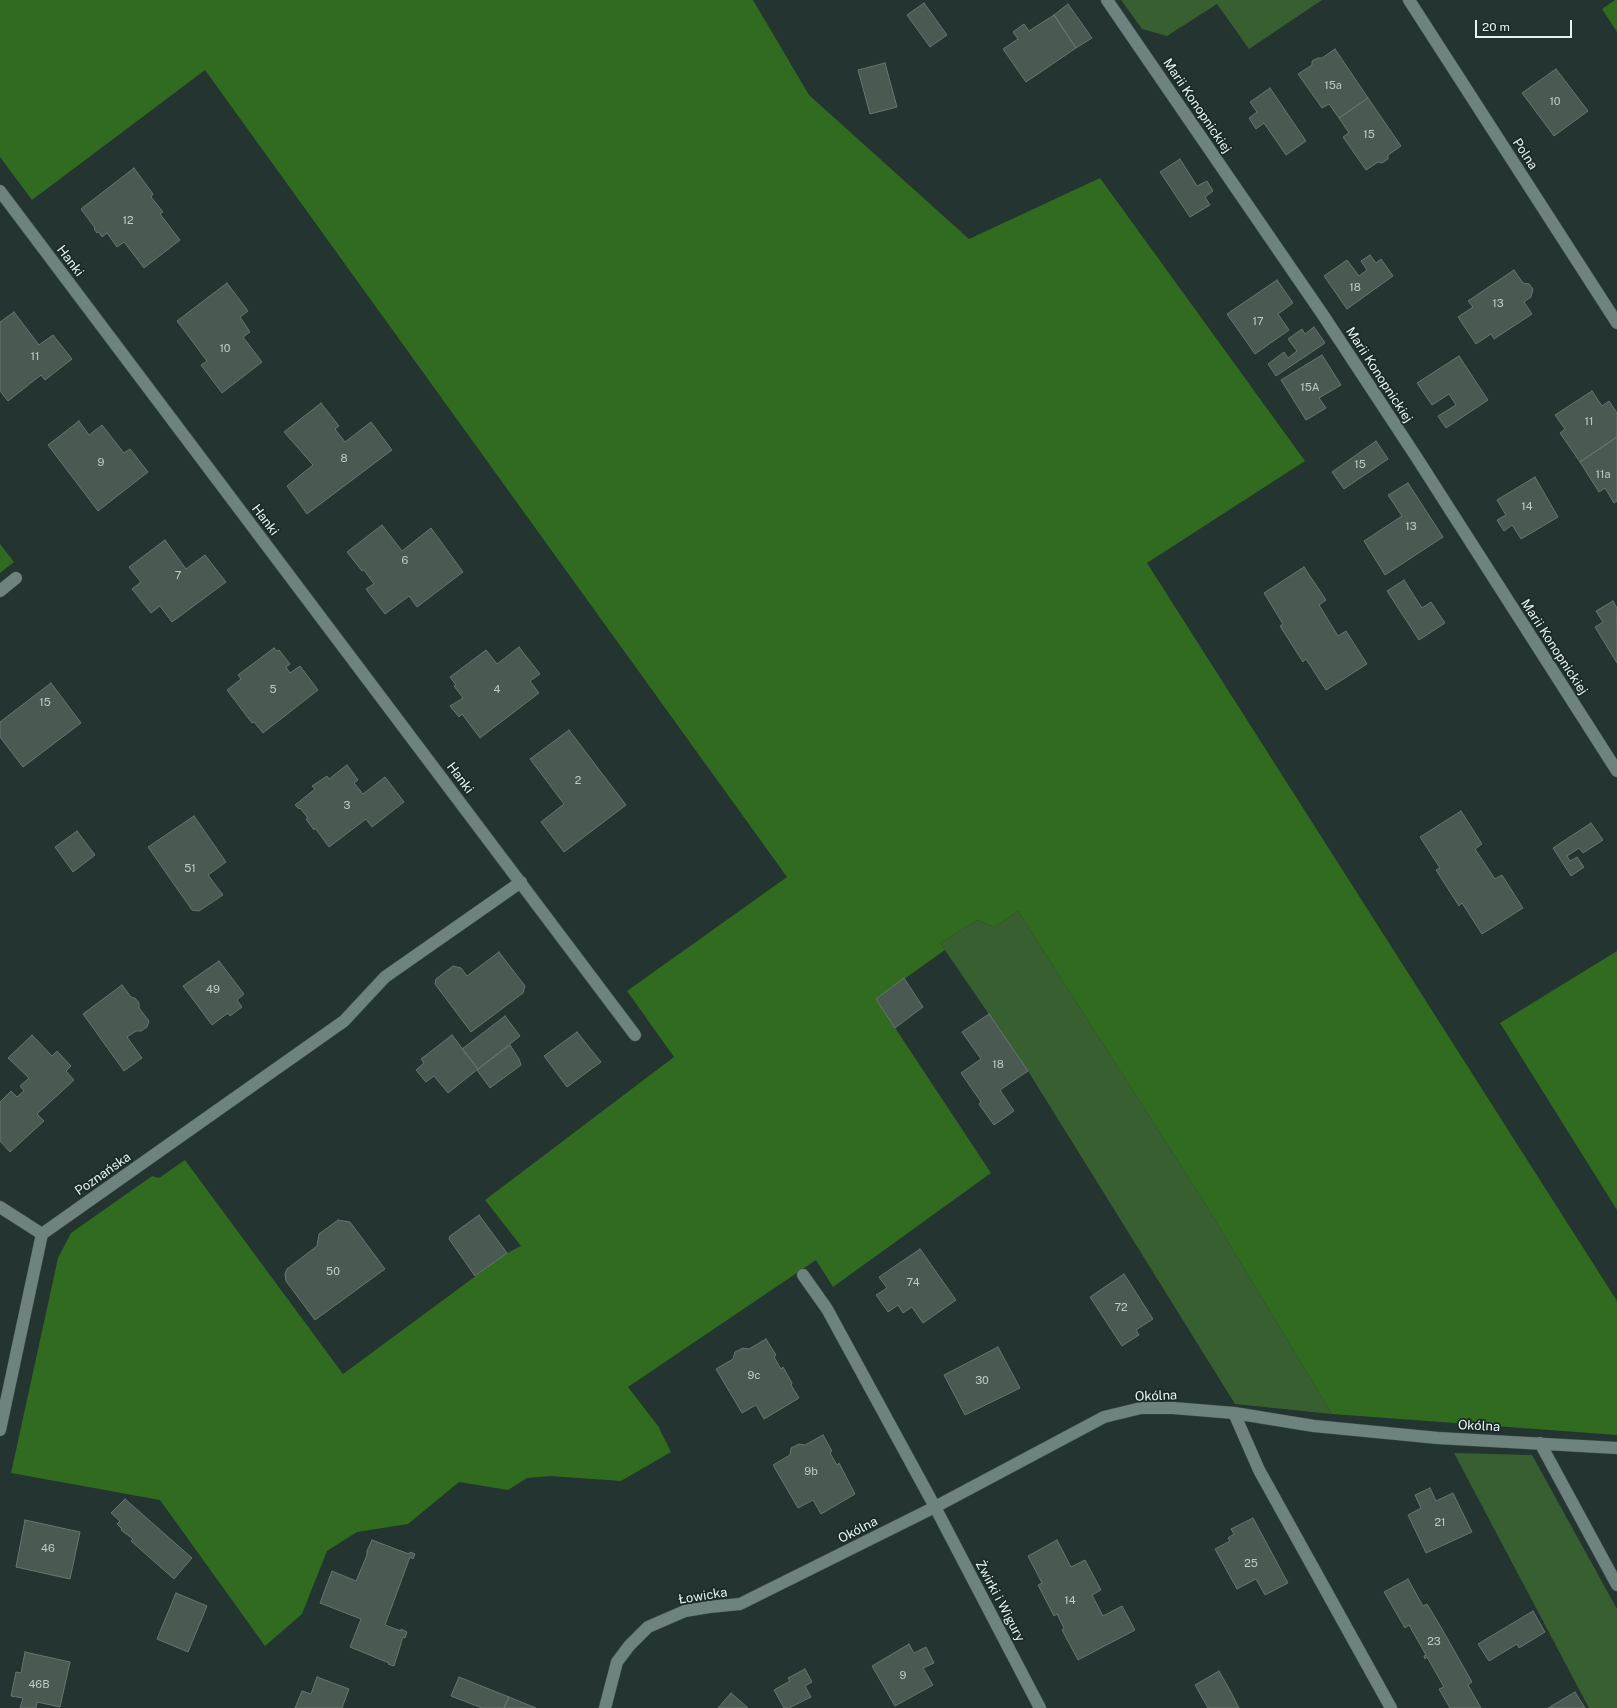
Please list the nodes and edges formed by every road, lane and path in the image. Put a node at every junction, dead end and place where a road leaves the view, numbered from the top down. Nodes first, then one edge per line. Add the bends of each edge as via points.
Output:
1 (1107, 0) edge
2 (1409, 0) edge
3 (0, 191) edge
4 (1617, 323) edge
5 (16, 578) dead end
6 (0, 591) edge
7 (1617, 771) edge
8 (521, 882) junction
9 (635, 1035) dead end
10 (0, 1207) edge
11 (42, 1234) junction
12 (803, 1274) dead end
13 (1234, 1413) junction
14 (0, 1430) edge
15 (1540, 1443) junction
16 (1617, 1448) edge
17 (935, 1507) junction
18 (1617, 1585) edge
19 (740, 1604) joint
20 (605, 1708) edge
21 (1040, 1708) edge
22 (1391, 1708) edge

1 - 7 street, Marii Konopnickiej via 1329,324
2 - 4 street, Polna
3 - 8 street, Hanki
5 - 6 street
8 - 9 street, Hanki
8 - 11 street, Poznańska via 385,977 344,1021
10 - 11 street
11 - 14 street
12 - 17 street, Żwirki i Wigury via 827,1309
13 - 15 street, Okólna via 1314,1426 1438,1438
13 - 17 street, Okólna via 1141,1408 1104,1417
13 - 22 street via 1259,1470
15 - 16 street, Okólna
15 - 18 street
17 - 19 street, Okólna
17 - 21 street, Żwirki i Wigury
19 - 20 street, Łowicka via 684,1611 648,1627 617,1662

